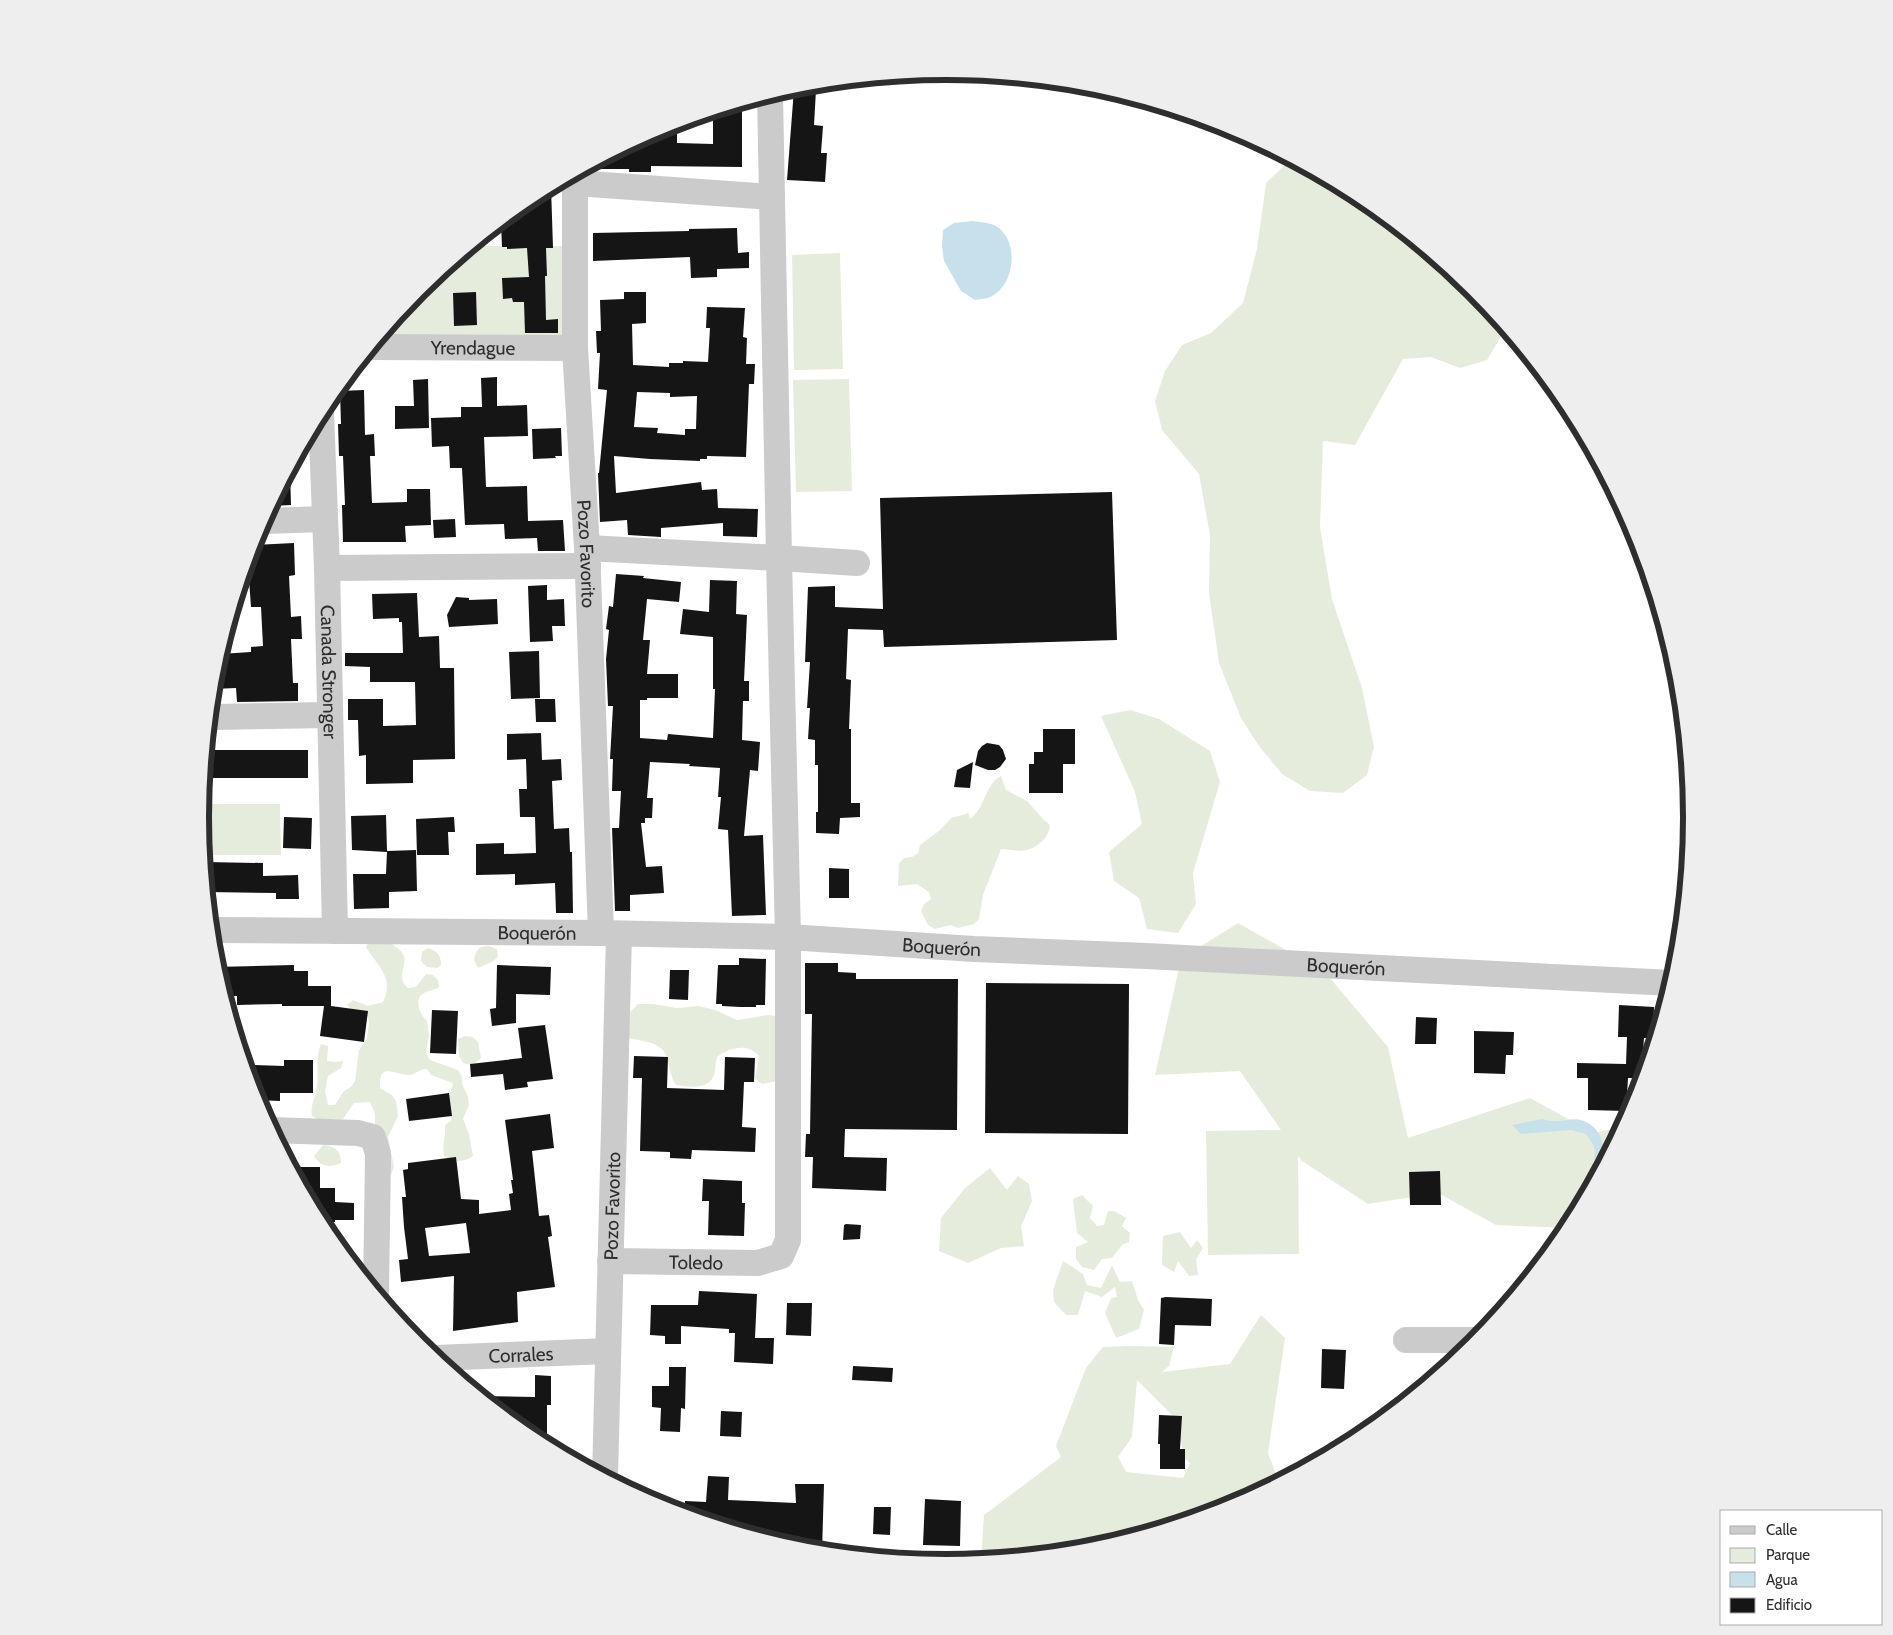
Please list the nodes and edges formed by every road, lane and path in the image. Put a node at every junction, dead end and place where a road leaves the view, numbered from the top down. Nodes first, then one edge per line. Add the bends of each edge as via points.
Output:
1 (770, 102) edge
2 (578, 179) edge
3 (575, 181) edge
4 (772, 198) junction
5 (378, 348) edge
6 (575, 348) junction
7 (322, 427) edge
8 (325, 519) junction
9 (271, 521) edge
10 (588, 557) junction
11 (779, 558) junction
12 (857, 563) dead end
13 (327, 568) junction
14 (329, 715) junction
15 (216, 717) edge
16 (218, 930) edge
17 (335, 930) junction
18 (610, 934) junction
19 (788, 937) junction
20 (1665, 983) edge
21 (279, 1130) edge
22 (610, 1262) junction
23 (376, 1285) edge
24 (1406, 1340) dead end
25 (1467, 1340) edge
26 (608, 1351) junction
27 (445, 1358) edge
28 (606, 1471) edge

1 - 4 street
2 - 4 street
3 - 6 street, Pozo Favorito
4 - 11 street
5 - 6 street, Yrendague
6 - 10 street, Pozo Favorito
7 - 8 street, Canada Stronger
8 - 9 street
8 - 13 street, Canada Stronger
10 - 11 street
10 - 13 street
10 - 18 street, Pozo Favorito
11 - 12 street
11 - 19 street
13 - 14 street, Canada Stronger
14 - 15 street
14 - 17 street, Canada Stronger
16 - 17 street, Boquerón
17 - 18 street, Boquerón
18 - 19 street, Boquerón
18 - 22 street, Pozo Favorito
19 - 20 street, Boquerón
19 - 22 street, Toledo via 788,1240 781,1256 758,1263
21 - 23 street via 358,1133 373,1137 378,1154
22 - 26 street, Pozo Favorito
24 - 25 street
26 - 27 street, Corrales
26 - 28 street, Pozo Favorito

